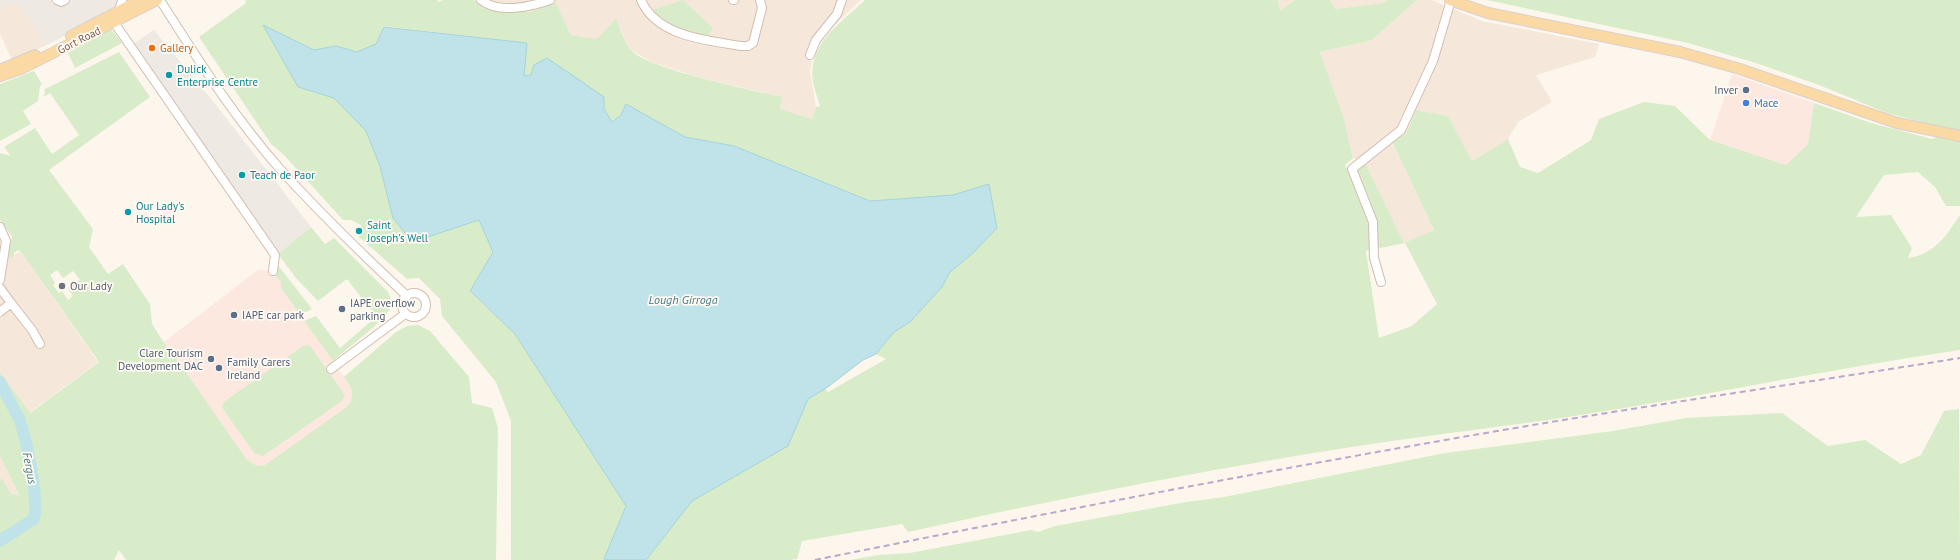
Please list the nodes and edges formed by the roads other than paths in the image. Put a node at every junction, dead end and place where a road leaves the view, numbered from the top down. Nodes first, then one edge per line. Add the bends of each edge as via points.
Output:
1 (57, 0) edge
2 (65, 0) edge
3 (157, 0) edge
4 (160, 0) edge
5 (481, 0) edge
6 (550, 0) edge
7 (641, 0) edge
8 (760, 0) edge
9 (842, 0) edge
10 (1450, 0) edge
11 (126, 7) edge
12 (810, 55) dead end
13 (0, 69) edge
14 (0, 76) edge
15 (1960, 136) edge
16 (0, 228) edge
17 (273, 271) dead end
18 (0, 280) edge
19 (1381, 282) dead end
20 (0, 288) edge
21 (407, 296) junction
22 (11, 303) junction
23 (0, 312) edge
24 (405, 314) junction
25 (40, 344) dead end
26 (331, 369) dead end

1 - 2 street
3 - 11 main road, Gort Road
4 - 21 street via 244,124 279,168 344,237
5 - 6 street via 488,6 516,7 535,6
7 - 8 street via 652,16 684,35 741,46 754,43 762,8
9 - 12 street via 838,14 816,40
10 - 15 main road via 1488,13 1687,54 1740,69 1897,123
10 - 19 street via 1433,61 1401,130 1352,169 1373,222 1374,258
11 - 13 main road, Gort Road via 26,59
11 - 14 main road, Gort Road via 23,68
11 - 17 street via 275,255
16 - 18 street via 6,241
20 - 22 street
21 - 24 street via 402,303
21 - 24 street via 414,293 422,296 427,308 419,317 412,318
22 - 23 street
22 - 25 street
24 - 26 street

